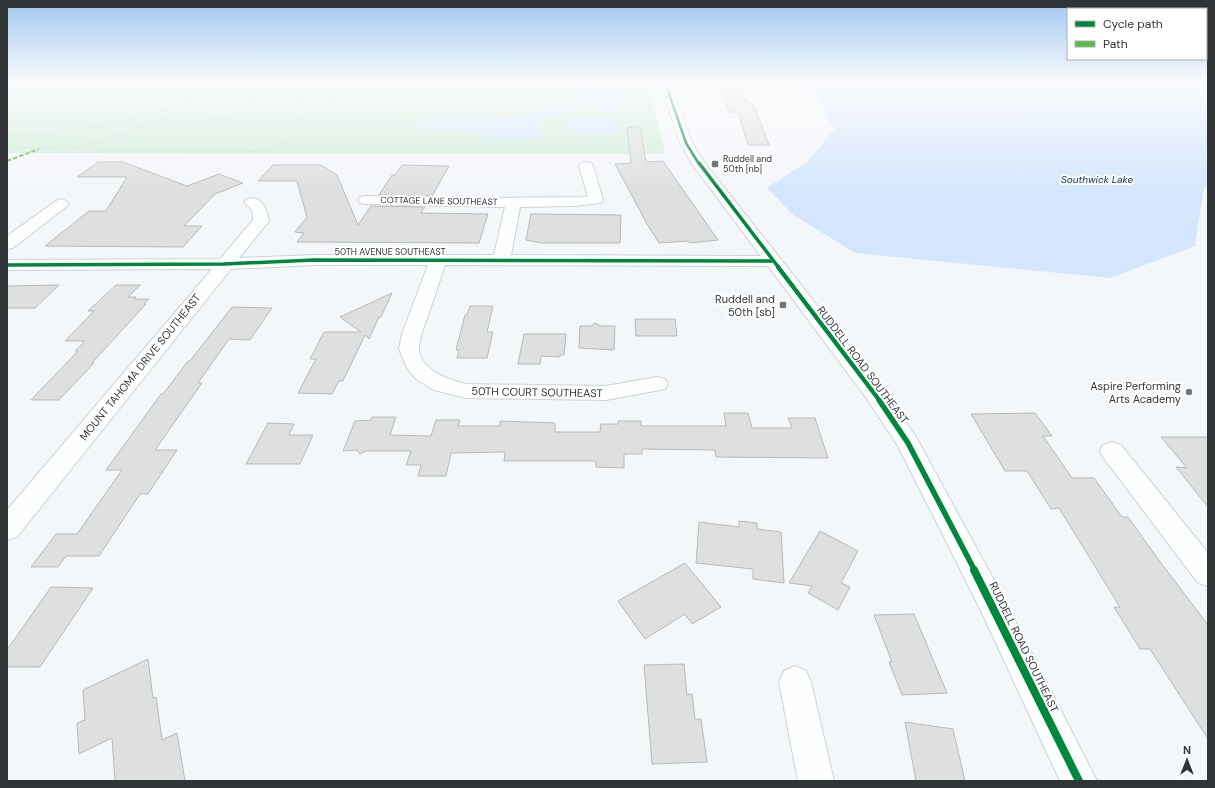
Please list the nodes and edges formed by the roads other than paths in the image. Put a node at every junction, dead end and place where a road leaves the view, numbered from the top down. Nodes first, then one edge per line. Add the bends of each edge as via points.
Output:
1 (678, 119) edge
2 (586, 166) dead end
3 (365, 200) dead end
4 (252, 202) dead end
5 (513, 203) junction
6 (60, 204) dead end
7 (7, 244) edge
8 (438, 260) junction
9 (501, 260) junction
10 (772, 261) junction
11 (224, 264) junction
12 (7, 265) edge
13 (657, 384) dead end
14 (1112, 451) dead end
15 (7, 529) edge
16 (1208, 574) edge
17 (795, 682) dead end
18 (816, 781) edge
19 (1079, 781) edge

1 - 10 street, RUDDELL ROAD SOUTHEAST via 686,143 714,185
2 - 5 street, COTTAGE LANE SOUTHEAST via 596,200
3 - 5 street, COTTAGE LANE SOUTHEAST
4 - 11 street, MOUNT TAHOMA DRIVE SOUTHEAST via 259,210 261,221
5 - 9 street, COTTAGE LANE SOUTHEAST
6 - 7 street
8 - 9 street, 50TH AVENUE SOUTHEAST
8 - 11 street, 50TH AVENUE SOUTHEAST via 314,260
8 - 13 street, 50TH COURT SOUTHEAST via 409,349 414,363 424,374 442,385 466,391 606,393
9 - 10 street, 50TH AVENUE SOUTHEAST
10 - 19 street, RUDDELL ROAD SOUTHEAST via 875,394 908,443 991,602
11 - 12 street, 50TH AVENUE SOUTHEAST
11 - 15 street, MOUNT TAHOMA DRIVE SOUTHEAST
14 - 16 street
17 - 18 street

